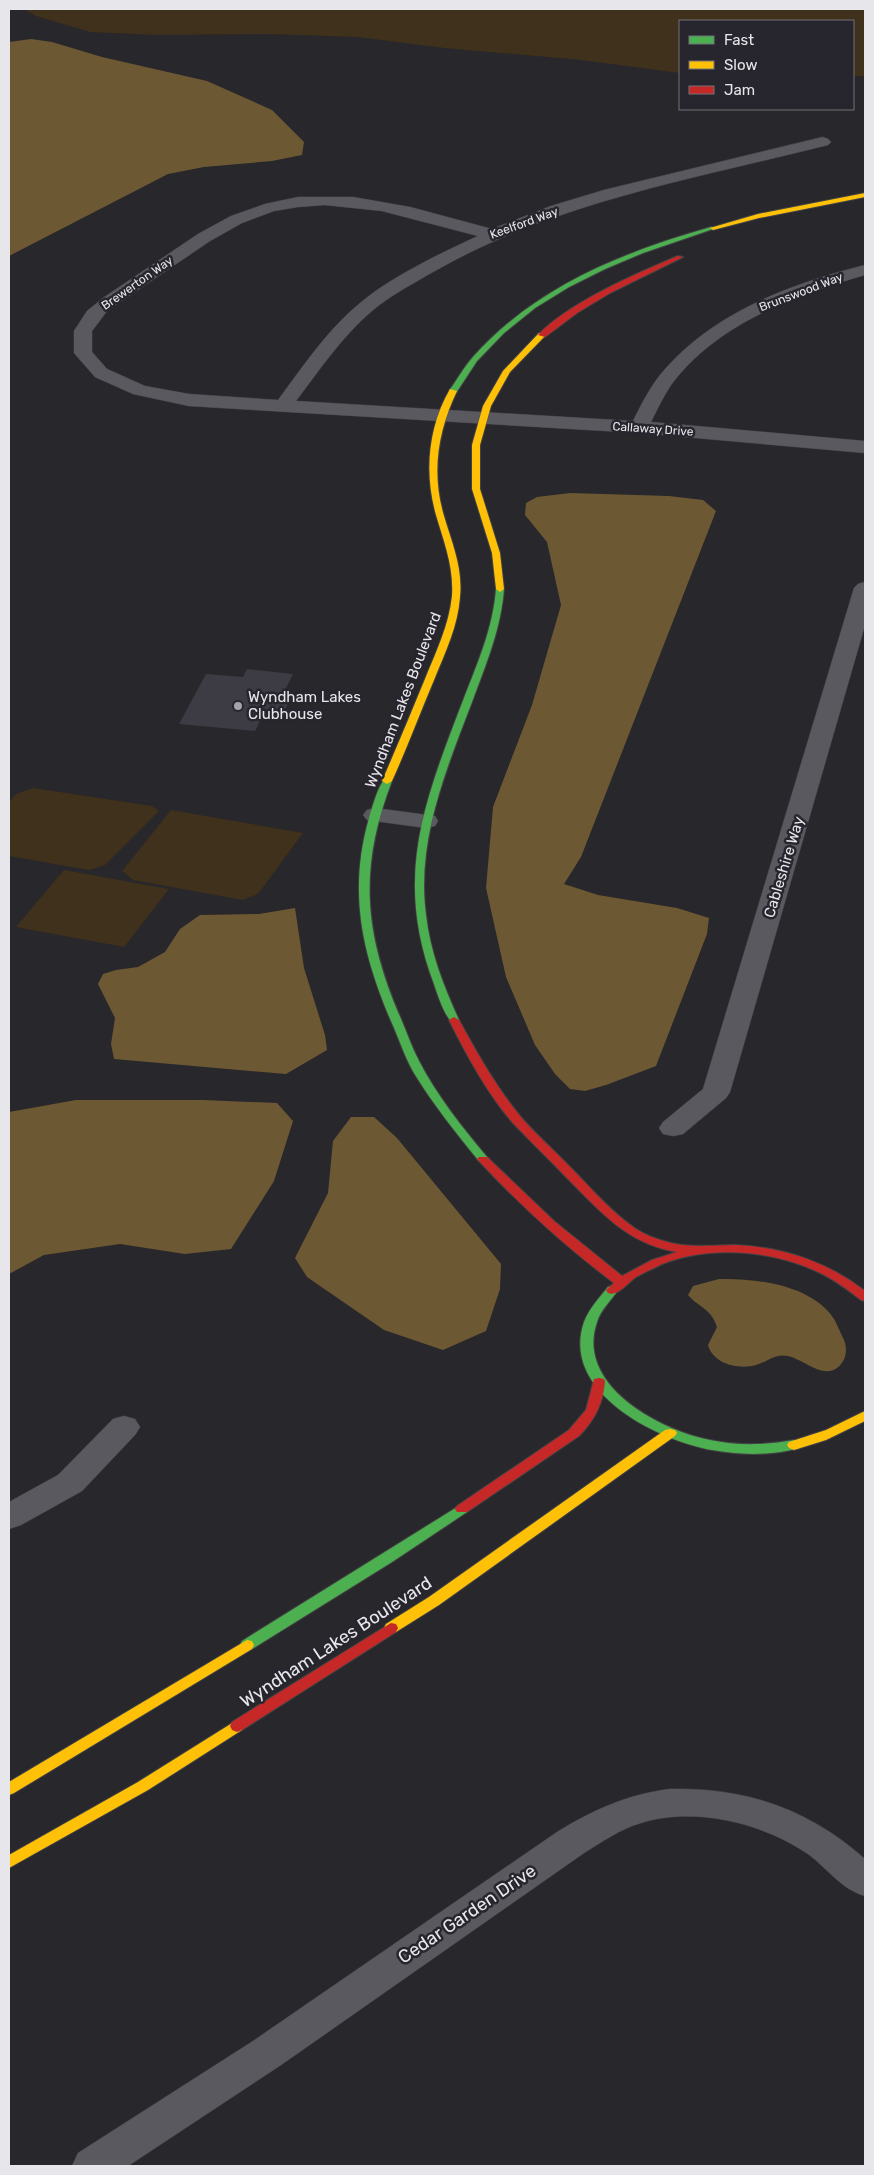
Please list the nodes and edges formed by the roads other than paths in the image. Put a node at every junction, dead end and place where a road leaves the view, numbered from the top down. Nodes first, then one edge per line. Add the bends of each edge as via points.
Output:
1 (823, 142) dead end
2 (865, 195) edge
3 (490, 234) junction
4 (692, 252) dead end
5 (865, 270) edge
6 (284, 406) junction
7 (441, 416) junction
8 (482, 418) junction
9 (639, 427) junction
10 (865, 447) edge
11 (865, 588) edge
12 (375, 815) junction
13 (426, 821) junction
14 (673, 1128) dead end
15 (696, 1251) junction
16 (621, 1282) junction
17 (865, 1296) edge
18 (599, 1382) junction
19 (865, 1415) edge
20 (124, 1427) dead end
21 (670, 1434) junction
22 (9, 1517) edge
23 (9, 1789) edge
24 (9, 1862) edge
25 (865, 1881) edge
26 (93, 2166) edge

1 - 3 street, Keelford Way via 661,180 564,208
2 - 7 street, Wyndham Lakes Boulevard via 796,207 697,233 631,256 581,279 538,303 505,328 462,377
3 - 6 street, Keelford Way via 430,266 372,303 334,339
3 - 6 street, Brewerton Way via 412,211 342,201 300,202 272,207 247,215 188,247 95,313 82,332 82,353 101,373 140,390 189,400
4 - 8 street via 611,288 541,334 501,378
5 - 9 street, Brunswood Way via 833,278 763,304 704,341 668,376
6 - 7 street, Brewerton Way
7 - 8 street, Callaway Drive
7 - 12 street, Wyndham Lakes Boulevard via 432,471 435,500 453,550 457,586 452,622
8 - 9 street, Callaway Drive
8 - 13 street via 476,437 473,470 477,495 499,563 501,582 497,624
9 - 10 street, Callaway Drive
11 - 14 street, Cableshire Way via 716,1092
12 - 13 street
12 - 16 street, Wyndham Lakes Boulevard via 365,867 366,923 384,992 415,1065 462,1134 497,1174 548,1224
13 - 15 street via 419,872 421,922 438,986 469,1050 489,1082 550,1155 632,1232 669,1248
15 - 16 street via 656,1263
15 - 17 street via 743,1250 786,1256 827,1270
16 - 18 street via 601,1302 590,1322 587,1346
18 - 21 street via 632,1412
18 - 23 street via 596,1407 566,1439 387,1559
19 - 21 street via 828,1436 780,1448 728,1448
20 - 22 street via 70,1483
21 - 24 street, Wyndham Lakes Boulevard via 434,1601 142,1786
25 - 26 street, Cedar Garden Drive via 820,1842 765,1816 735,1808 669,1803 624,1813 570,1844 444,1928 324,2014

